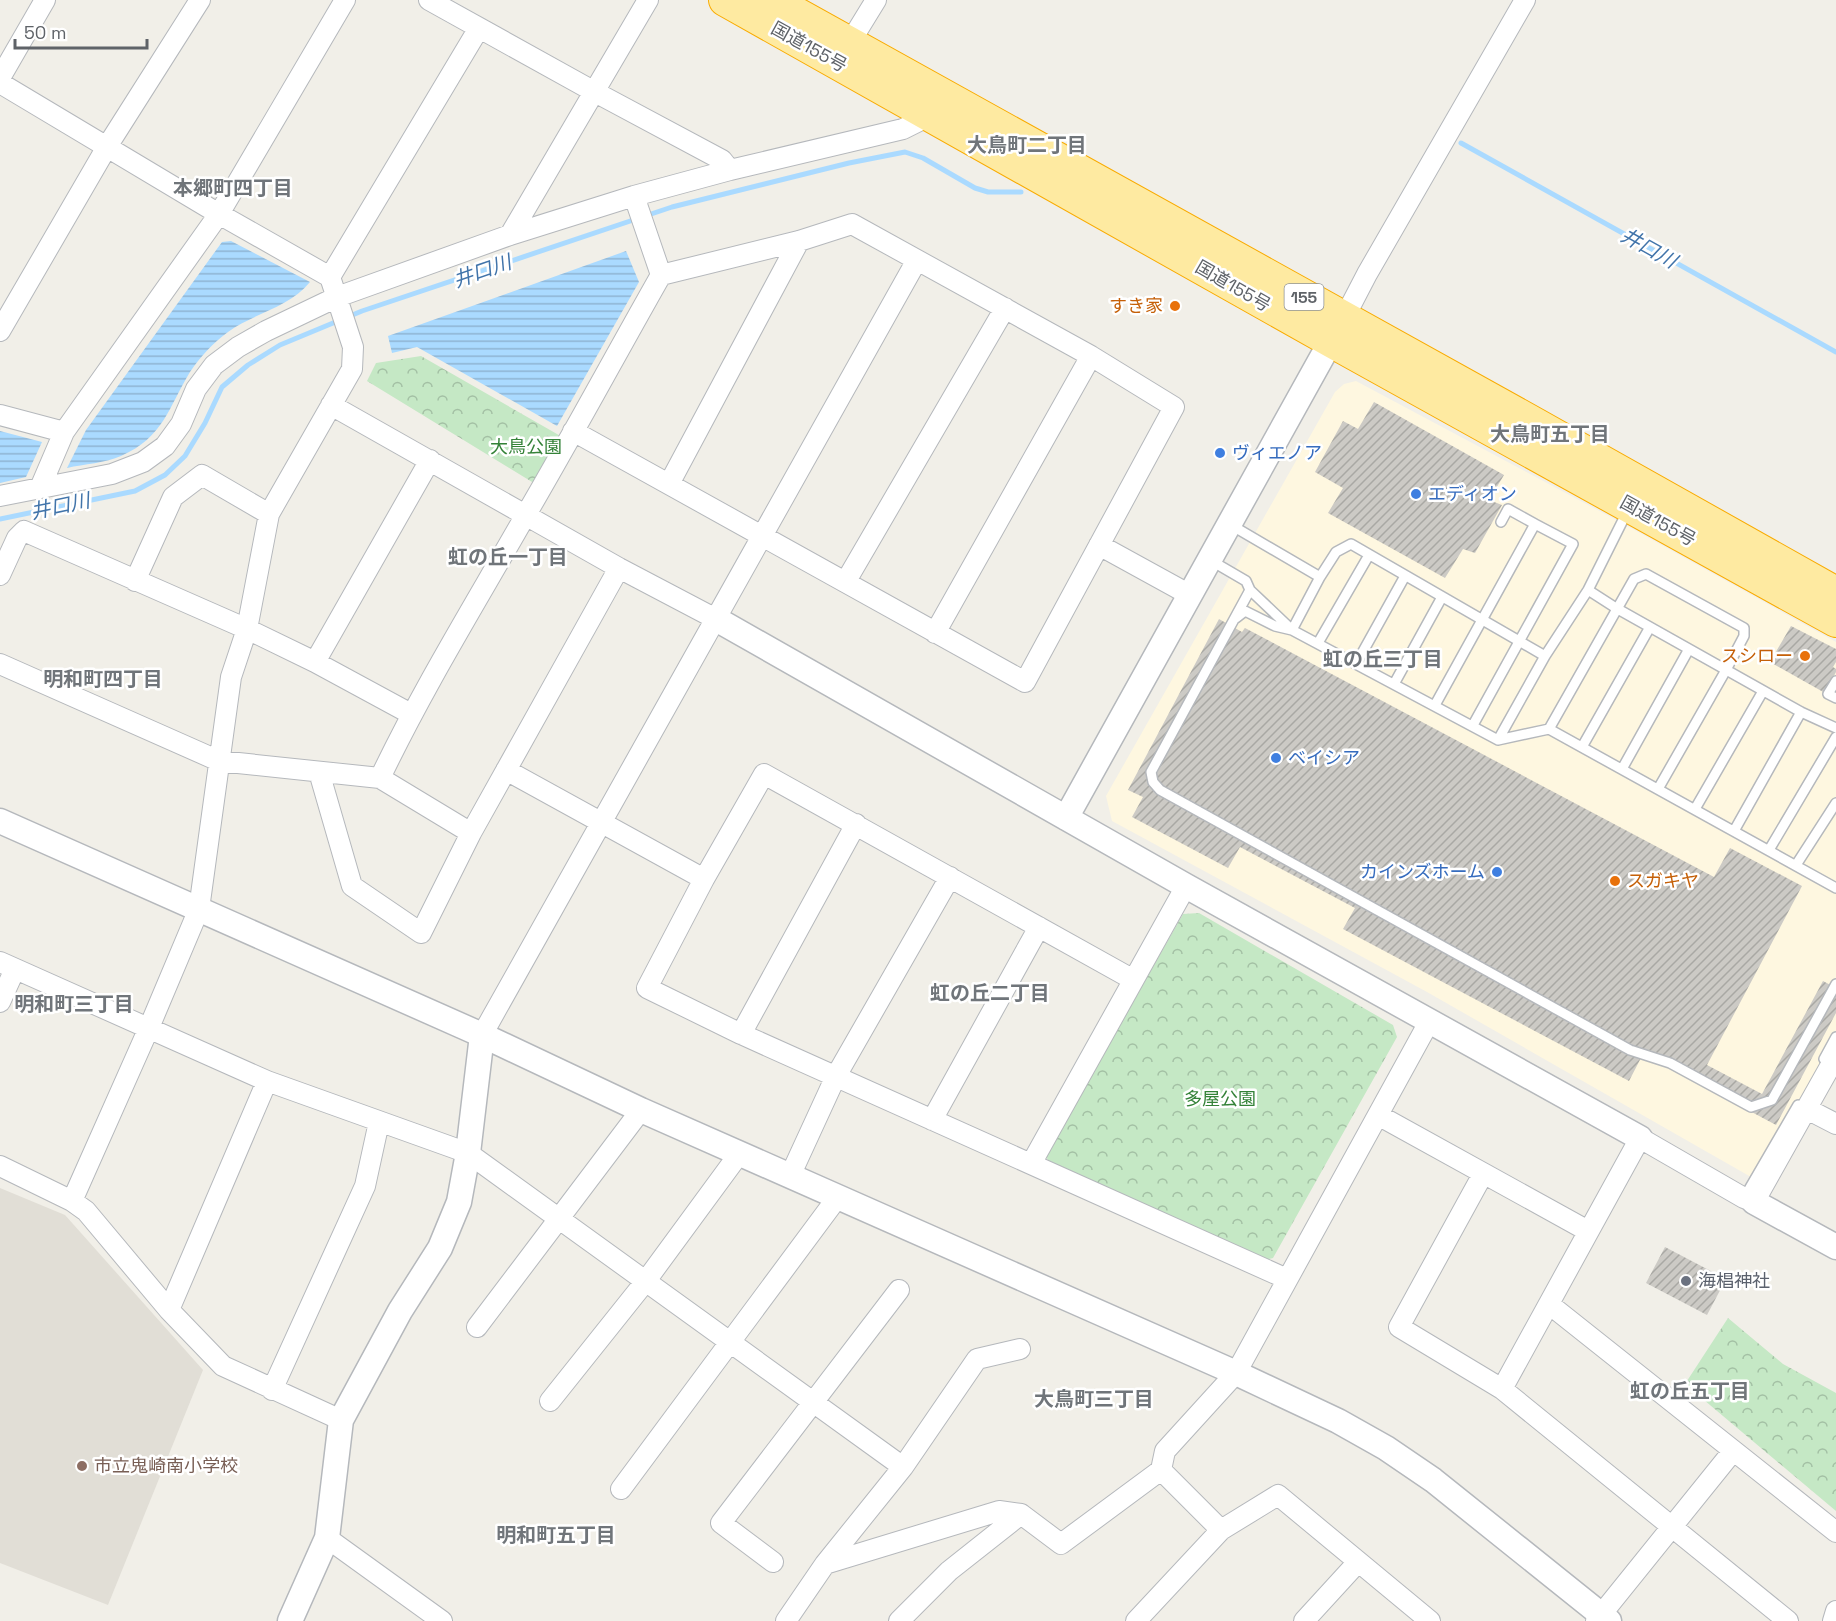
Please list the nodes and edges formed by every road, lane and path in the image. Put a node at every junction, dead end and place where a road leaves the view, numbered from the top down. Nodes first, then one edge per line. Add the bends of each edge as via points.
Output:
1 (45, 0) edge
2 (200, 0) edge
3 (345, 0) edge
4 (429, 0) edge
5 (648, 0) edge
6 (725, 0) edge
7 (772, 0) edge
8 (876, 0) edge
9 (1525, 0) edge
10 (479, 28) junction
11 (849, 44) junction
12 (0, 78) edge
13 (0, 82) edge
14 (593, 91) junction
15 (931, 115) junction
16 (108, 146) junction
17 (730, 170) junction
18 (634, 196) junction
19 (219, 214) junction
20 (510, 235) junction
21 (800, 241) junction
22 (917, 260) junction
23 (661, 275) junction
24 (330, 277) junction
25 (337, 297) junction
26 (1005, 308) junction
27 (1337, 330) junction
28 (0, 331) edge
29 (1091, 356) junction
30 (331, 405) junction
31 (0, 415) edge
32 (573, 431) junction
33 (64, 432) junction
34 (430, 460) junction
35 (669, 484) junction
36 (40, 488) junction
37 (0, 496) edge
38 (1630, 505) junction
39 (268, 514) junction
40 (526, 516) junction
41 (1501, 522) dead end
42 (1229, 524) junction
43 (1535, 524) junction
44 (762, 537) junction
45 (1099, 545) junction
46 (1369, 555) junction
47 (1209, 559) junction
48 (619, 568) junction
49 (0, 576) edge
50 (1405, 576) junction
51 (1320, 577) junction
52 (135, 581) junction
53 (846, 581) junction
54 (1250, 590) junction
55 (1588, 590) junction
56 (1836, 593) edge
57 (1190, 595) junction
58 (1442, 597) junction
59 (1616, 608) junction
60 (716, 619) junction
61 (1481, 619) junction
62 (1233, 620) junction
63 (1836, 621) edge
64 (1650, 627) junction
65 (246, 629) junction
66 (1292, 630) junction
67 (935, 633) junction
68 (1519, 641) junction
69 (1318, 643) junction
70 (1689, 649) junction
71 (1545, 656) junction
72 (315, 662) junction
73 (0, 664) edge
74 (1356, 664) junction
75 (1726, 670) junction
76 (1836, 681) edge
77 (1394, 684) junction
78 (1762, 691) junction
79 (1836, 698) edge
80 (1435, 705) junction
81 (1801, 712) junction
82 (411, 714) junction
83 (1473, 725) junction
84 (1836, 728) edge
85 (1549, 729) junction
86 (1836, 737) edge
87 (1498, 740) junction
88 (1582, 747) junction
89 (219, 761) junction
90 (1622, 769) junction
91 (507, 770) junction
92 (319, 772) junction
93 (380, 778) junction
94 (1658, 789) junction
95 (1836, 803) edge
96 (1695, 809) junction
97 (1066, 818) junction
98 (0, 821) edge
99 (602, 824) junction
100 (856, 824) junction
101 (1734, 831) junction
102 (471, 833) junction
103 (1769, 850) junction
104 (1796, 865) junction
105 (950, 877) junction
106 (704, 879) junction
107 (1186, 885) junction
108 (1836, 888) edge
109 (199, 909) junction
110 (1039, 927) junction
111 (8, 965) edge
112 (1132, 979) junction
113 (1836, 984) edge
114 (0, 1002) edge
115 (1430, 1022) junction
116 (148, 1030) junction
117 (741, 1034) junction
118 (482, 1035) junction
119 (1836, 1037) edge
120 (1836, 1056) edge
121 (836, 1076) junction
122 (267, 1081) junction
123 (1808, 1108) junction
124 (641, 1110) junction
125 (1378, 1115) junction
126 (932, 1120) junction
127 (379, 1122) junction
128 (1836, 1124) edge
129 (1640, 1138) junction
130 (468, 1153) junction
131 (739, 1154) junction
132 (1031, 1164) junction
133 (0, 1166) edge
134 (1483, 1174) junction
135 (790, 1176) junction
136 (837, 1198) junction
137 (1749, 1200) junction
138 (72, 1201) junction
139 (560, 1220) junction
140 (1588, 1232) junction
141 (1836, 1247) edge
142 (1287, 1279) junction
143 (645, 1282) junction
144 (899, 1290) dead end
145 (1549, 1304) junction
146 (169, 1310) junction
147 (477, 1327) dead end
148 (729, 1342) junction
149 (1020, 1349) dead end
150 (1236, 1373) junction
151 (1502, 1389) junction
152 (272, 1390) junction
153 (550, 1401) dead end
154 (813, 1402) junction
155 (341, 1420) junction
156 (1733, 1451) junction
157 (903, 1467) junction
158 (1161, 1470) junction
159 (621, 1489) dead end
160 (1021, 1514) junction
161 (1671, 1526) junction
162 (1221, 1530) junction
163 (1836, 1532) edge
164 (327, 1539) junction
165 (773, 1562) dead end
166 (1358, 1562) junction
167 (825, 1564) junction
168 (1836, 1611) edge
169 (1602, 1619) edge
170 (290, 1621) edge
171 (442, 1621) edge
172 (786, 1621) edge
173 (899, 1621) edge
174 (1136, 1621) edge
175 (1304, 1621) edge
176 (1430, 1621) edge
177 (1788, 1621) edge
178 (1833, 1621) edge

1 - 12 street
2 - 16 street
3 - 19 street
4 - 10 street
5 - 14 street
6 - 15 highway, 国道155号 / 155
7 - 11 highway, 国道155号 / 155
8 - 11 street
9 - 27 street
10 - 14 street
10 - 24 street
11 - 27 highway, 国道155号 / 155
13 - 16 street
14 - 17 street via 722,160
14 - 20 street
15 - 17 street via 903,129
15 - 27 highway, 国道155号 / 155
16 - 19 street
16 - 28 street
17 - 18 street
18 - 20 street
18 - 23 street
19 - 24 street
19 - 33 street
20 - 25 street
21 - 22 street via 852,224
21 - 23 street
21 - 35 street
22 - 26 street
22 - 44 street
23 - 32 street
24 - 25 street
25 - 30 street via 353,347 351,369
25 - 36 street via 266,331 214,365 165,446 143,462 112,474
26 - 29 street
26 - 53 street
27 - 38 highway, 国道155号 / 155
27 - 42 street
27 - 56 highway, 国道155号 / 155 via 1560,438
29 - 45 street via 1174,408
29 - 67 street
30 - 34 street
30 - 39 street
31 - 33 street
32 - 35 street
32 - 40 street
33 - 36 street
34 - 40 street
34 - 72 street
35 - 44 street
36 - 37 street
38 - 55 lane
38 - 63 highway, 国道155号 / 155
39 - 52 street via 202,475 173,497
39 - 65 street
40 - 48 street
40 - 82 street
41 - 43 lane via 1508,509
42 - 47 street
42 - 51 lane
43 - 61 lane
43 - 68 lane via 1573,544
44 - 53 street
44 - 60 street
45 - 57 street
45 - 67 street via 1025,682
46 - 50 lane
46 - 51 lane via 1351,544 1336,552
46 - 69 lane
47 - 54 lane via 1246,581
47 - 57 street
48 - 60 street
48 - 91 street
49 - 52 street via 24,531
50 - 58 lane
50 - 74 lane
51 - 66 lane
52 - 65 street
53 - 67 street
54 - 62 lane
54 - 66 lane
55 - 59 lane
55 - 71 lane
57 - 97 street
58 - 61 lane
58 - 77 lane
59 - 64 lane
59 - 75 lane via 1634,579 1646,574 1744,628 1744,636
59 - 85 lane
60 - 97 street
60 - 99 street
61 - 68 lane
61 - 80 lane
62 - 66 lane via 1245,611
62 - 113 lane via 1151,772 1160,790 1630,1050 1670,1063 1751,1107 1772,1100
64 - 70 lane
64 - 88 lane
65 - 72 street
65 - 89 street via 231,677
66 - 69 lane
68 - 71 lane
68 - 83 lane
69 - 74 lane
70 - 75 lane
70 - 90 lane
71 - 87 lane
72 - 82 street
73 - 89 street
74 - 77 lane
75 - 78 lane
75 - 94 lane
76 - 79 lane via 1828,694
77 - 80 lane
78 - 81 lane
78 - 96 lane
80 - 83 lane
81 - 84 lane
81 - 101 lane
82 - 93 street
83 - 87 lane
85 - 87 lane
85 - 88 lane
86 - 103 lane
88 - 90 lane
89 - 92 street
89 - 109 street
90 - 94 lane
91 - 99 street
91 - 102 street
92 - 93 street
92 - 102 street via 352,886 421,933
93 - 102 street
94 - 96 lane
95 - 104 lane
96 - 101 lane
97 - 107 street
98 - 109 street
99 - 106 street
99 - 118 street
100 - 105 street
100 - 106 street via 764,774
100 - 117 street
101 - 103 lane
103 - 104 lane
104 - 108 lane
105 - 110 street
105 - 121 street
106 - 117 street via 647,988
107 - 112 street
107 - 115 street
109 - 116 street
109 - 118 street
110 - 112 street
110 - 126 street
111 - 114 street
111 - 116 street
112 - 132 street
115 - 125 street
115 - 129 street
116 - 122 street
116 - 138 street
117 - 121 street
118 - 124 street
118 - 130 street
119 - 137 lane
120 - 123 street
121 - 126 street
121 - 135 street
122 - 127 street
122 - 146 street
123 - 128 street
123 - 137 street
124 - 131 street
124 - 139 street
125 - 134 street
125 - 142 street
126 - 132 street
127 - 130 street
127 - 152 street via 365,1186
129 - 137 street
129 - 140 street
130 - 139 street
130 - 155 street via 459,1202 440,1248 400,1311
131 - 135 street
131 - 143 street
132 - 142 street
133 - 138 street
134 - 140 street
134 - 151 street via 1399,1327
135 - 136 street
136 - 148 street
136 - 150 street
137 - 141 street
138 - 146 street via 86,1210
139 - 143 street
139 - 147 street
140 - 145 street
142 - 150 street
143 - 148 street
143 - 153 street
144 - 154 street
145 - 151 street
145 - 156 street
146 - 152 street via 223,1365
148 - 154 street
148 - 159 street
149 - 157 street via 977,1359
150 - 158 street via 1165,1451
150 - 169 street via 1386,1448 1433,1480
151 - 161 street
152 - 155 street
154 - 157 street
154 - 165 street via 721,1523
155 - 164 street
156 - 161 street
156 - 163 street
157 - 167 street
158 - 160 street via 1061,1544
158 - 162 street
160 - 167 street via 999,1511
160 - 173 street via 949,1571
161 - 169 street
161 - 177 street
162 - 166 street via 1278,1495
162 - 174 street
164 - 170 street
164 - 171 street
166 - 175 street
166 - 176 street
167 - 172 street
168 - 178 street

